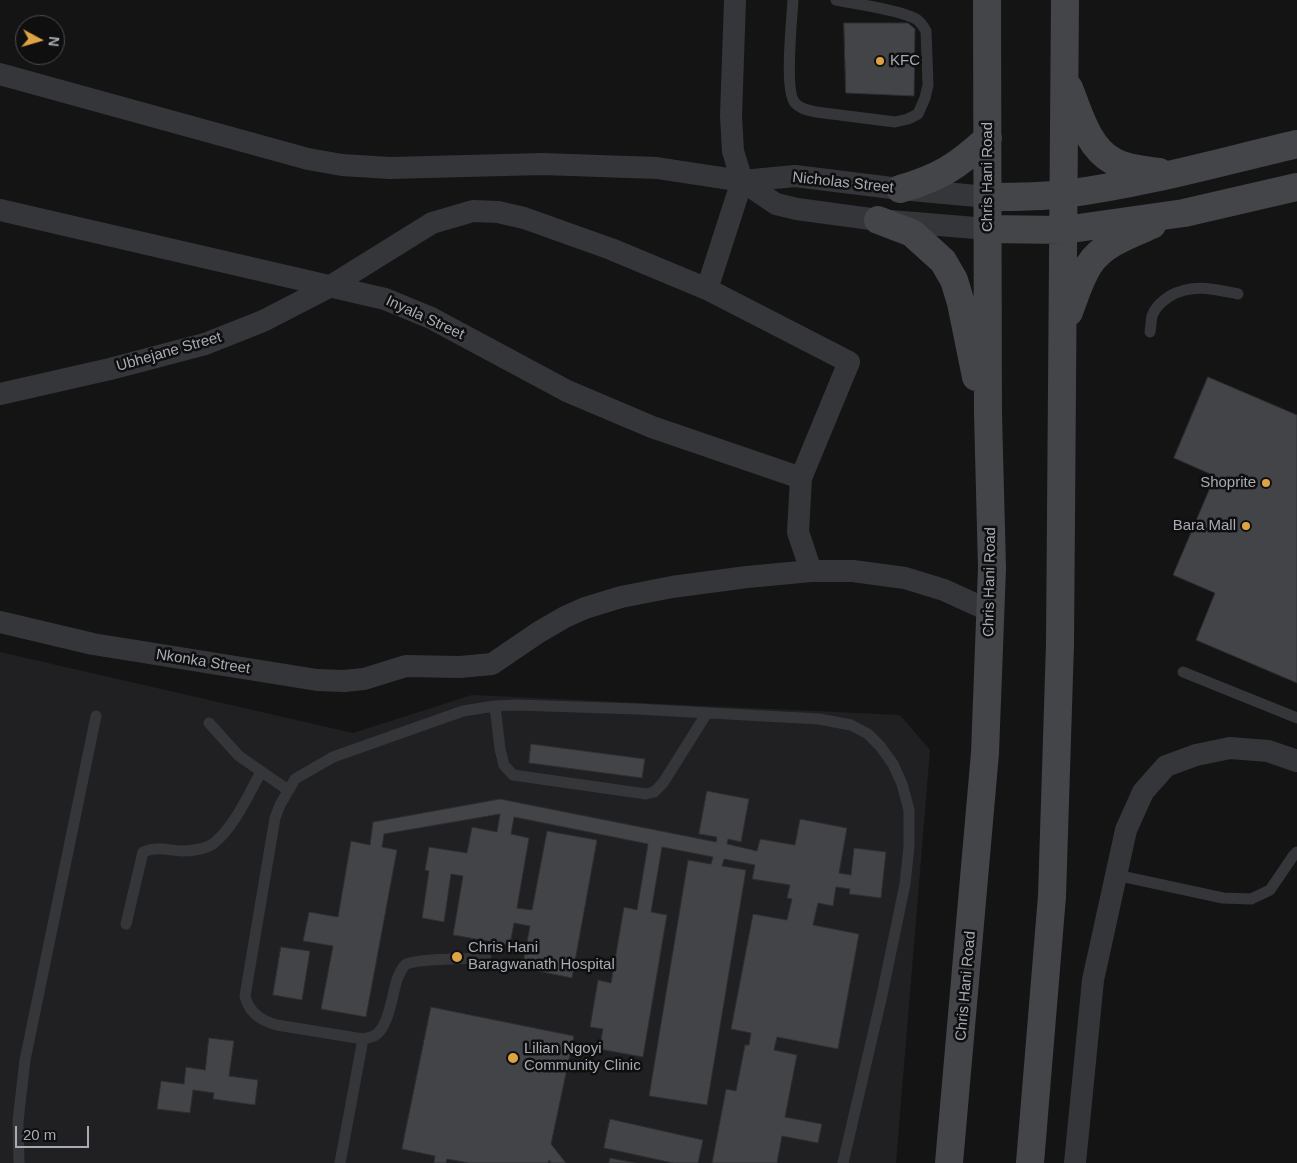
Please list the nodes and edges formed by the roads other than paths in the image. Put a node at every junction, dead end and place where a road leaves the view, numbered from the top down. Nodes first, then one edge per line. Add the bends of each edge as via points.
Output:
1 (735, 0) edge
2 (793, 0) edge
3 (836, 0) edge
4 (1066, 0) edge
5 (986, 1) edge
6 (0, 74) edge
7 (1065, 80) junction
8 (988, 138) junction
9 (1297, 144) edge
10 (1171, 173) junction
11 (742, 180) junction
12 (1297, 187) edge
13 (900, 189) junction
14 (1064, 194) junction
15 (988, 197) junction
16 (0, 210) edge
17 (1184, 213) junction
18 (878, 220) junction
19 (988, 229) junction
20 (1064, 230) junction
21 (329, 287) junction
22 (707, 289) junction
23 (1238, 294) dead end
24 (1062, 331) junction
25 (1150, 332) dead end
26 (0, 394) edge
27 (988, 414) junction
28 (801, 478) junction
29 (811, 571) junction
30 (990, 611) junction
31 (0, 622) edge
32 (1183, 672) dead end
33 (495, 706) junction
34 (707, 713) junction
35 (96, 716) dead end
36 (1297, 718) edge
37 (209, 723) dead end
38 (1297, 761) edge
39 (261, 772) junction
40 (288, 790) junction
41 (1297, 852) edge
42 (1116, 875) junction
43 (126, 924) dead end
44 (486, 958) dead end
45 (363, 1039) junction
46 (19, 1163) edge
47 (340, 1163) edge
48 (843, 1163) edge
49 (949, 1163) edge
50 (1030, 1163) edge
51 (1075, 1163) edge

1 - 11 street via 731,116 733,151
2 - 3 lane via 789,83 791,98 796,105 816,112 895,122 918,114 928,85 926,30 922,24 903,14
4 - 7 main road
5 - 8 main road, Chris Hani Road
6 - 11 street via 308,159 342,165 390,168 542,164 657,168
7 - 10 main road via 1099,150 1113,161 1127,166
7 - 14 main road
8 - 13 main road via 962,162
8 - 15 main road, Chris Hani Road
9 - 10 main road, Nicholas Street
10 - 14 main road, Nicholas Street
11 - 13 street, Nicholas Street via 795,176
11 - 18 street, Nicholas Street via 776,204
11 - 22 street
12 - 17 main road, Nicholas Street
13 - 15 street, Nicholas Street
14 - 15 main road, Nicholas Street
14 - 20 main road
15 - 19 main road, Chris Hani Road
16 - 21 street, Inyala Street
17 - 20 main road, Nicholas Street
17 - 24 main road via 1133,233 1109,246 1090,263
18 - 19 street, Nicholas Street
18 - 27 main road via 912,233 943,261 954,280
19 - 20 main road, Nicholas Street
19 - 27 main road, Chris Hani Road
20 - 24 main road
21 - 22 street, Ubhejane Street via 432,223 473,211 524,218 611,249
21 - 26 street, Ubhejane Street via 262,322 205,344
21 - 28 street, Inyala Street via 384,299 431,318 567,391 652,427
22 - 28 street, Ubhejane Street via 849,362
23 - 25 lane via 1208,288 1177,292 1160,302 1152,316
24 - 50 main road via 1060,644 1052,886
27 - 30 main road, Chris Hani Road
28 - 29 street via 798,532
29 - 30 street, Nkonka Street via 853,571 905,578 944,590
29 - 31 street, Nkonka Street via 686,585 621,597 564,617 492,664 406,666 364,679 344,681 317,680 93,644
30 - 49 main road, Chris Hani Road via 985,752
32 - 36 lane
33 - 34 lane
33 - 34 lane via 504,765 513,775 646,794 654,792 664,782
33 - 40 lane via 463,711 334,758 295,779
34 - 48 lane via 818,719 851,726 868,734 880,746 902,784 909,810 905,884
35 - 46 lane via 25,1060 18,1121
37 - 39 lane via 239,756
38 - 42 street via 1268,752 1230,748 1166,766 1143,792 1126,830
39 - 40 lane
39 - 43 lane via 234,820 214,844 181,851 160,848 143,852
40 - 45 lane via 275,818 271,839 246,996 248,1006 269,1023
41 - 42 lane via 1270,890 1251,899 1223,898
42 - 51 street via 1092,980
44 - 45 lane via 412,962 404,966 381,1030
45 - 47 lane

